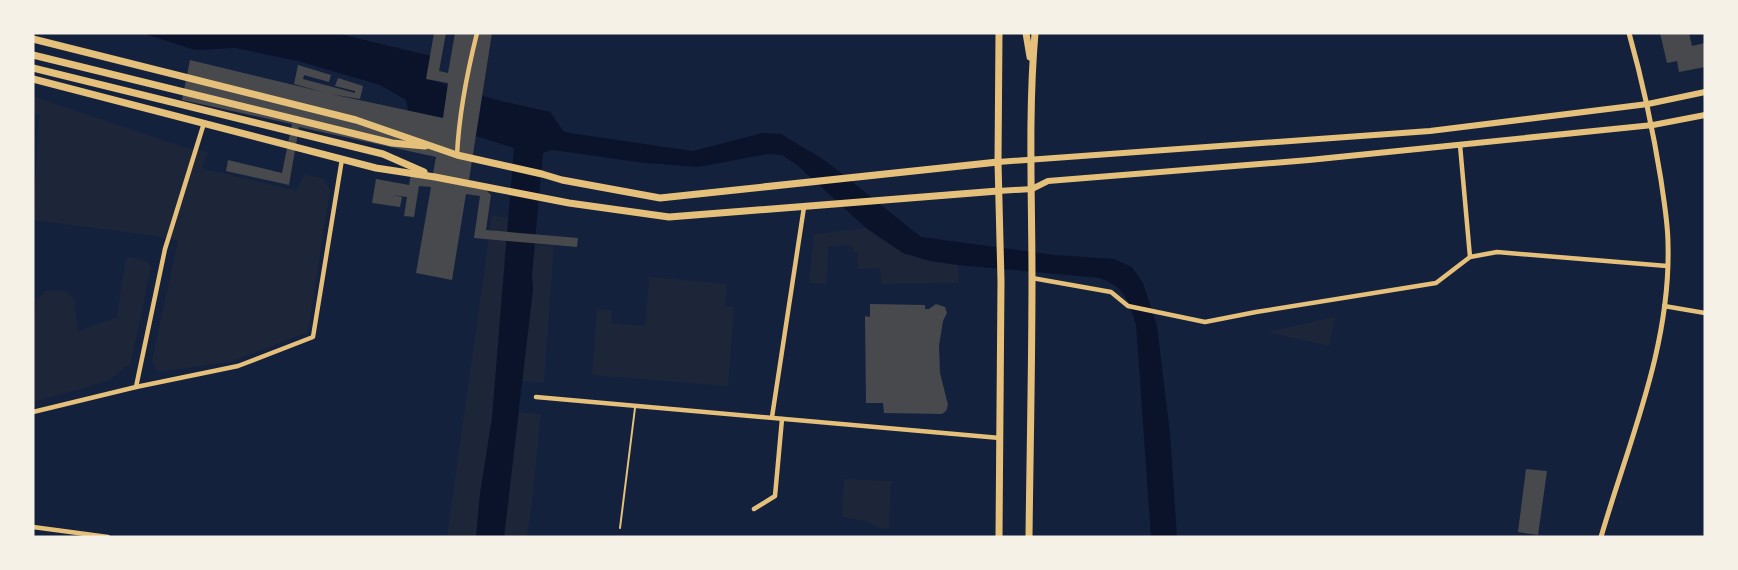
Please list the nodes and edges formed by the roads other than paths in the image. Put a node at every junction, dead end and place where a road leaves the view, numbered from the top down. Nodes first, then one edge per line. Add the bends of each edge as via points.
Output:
1 (477, 33) edge
2 (999, 33) edge
3 (1026, 33) edge
4 (1035, 33) edge
5 (1629, 33) edge
6 (33, 39) edge
7 (33, 55) edge
8 (33, 68) edge
9 (1032, 68) junction
10 (33, 79) edge
11 (1705, 92) edge
12 (1648, 104) junction
13 (1705, 115) edge
14 (204, 123) junction
15 (1653, 125) junction
16 (1460, 145) junction
17 (438, 147) junction
18 (457, 155) junction
19 (342, 159) junction
20 (1030, 159) junction
21 (998, 162) junction
22 (435, 177) junction
23 (1032, 189) junction
24 (998, 191) junction
25 (804, 207) junction
26 (1470, 257) junction
27 (1667, 266) junction
28 (1032, 278) junction
29 (1664, 306) junction
30 (1705, 313) edge
31 (136, 387) junction
32 (536, 397) dead end
33 (636, 405) junction
34 (33, 412) edge
35 (772, 417) junction
36 (782, 419) junction
37 (1000, 438) junction
38 (754, 509) dead end
39 (33, 527) edge
40 (620, 528) dead end
41 (108, 537) edge
42 (999, 537) edge
43 (1029, 537) edge
44 (1601, 537) edge

1 - 18 street via 458,130
2 - 21 main road
3 - 9 main road
4 - 9 main road
5 - 12 street
6 - 17 main road via 356,120
7 - 17 main road via 392,144
8 - 22 main road via 383,154
9 - 20 main road
10 - 14 main road
11 - 12 main road
12 - 15 street
12 - 20 main road via 1430,131
13 - 15 main road
14 - 19 main road
14 - 31 street via 165,249
15 - 16 main road
15 - 27 street via 1666,220
16 - 23 main road via 1048,181
16 - 26 street
17 - 18 main road
18 - 21 main road via 660,198
19 - 22 main road
19 - 31 street via 313,338 238,366
20 - 21 main road
20 - 23 main road
21 - 24 main road
22 - 25 main road via 669,218
23 - 24 main road
23 - 28 main road
24 - 25 main road
24 - 37 main road
25 - 35 street
26 - 27 street via 1497,252
26 - 28 street via 1436,283 1205,322 1128,306 1111,291
27 - 29 street
28 - 43 main road
29 - 30 street
29 - 44 street via 1639,421
31 - 34 street
32 - 33 street
33 - 35 street
33 - 40 lane
35 - 36 street
36 - 37 street
36 - 38 street via 775,496
37 - 42 main road
39 - 41 street

